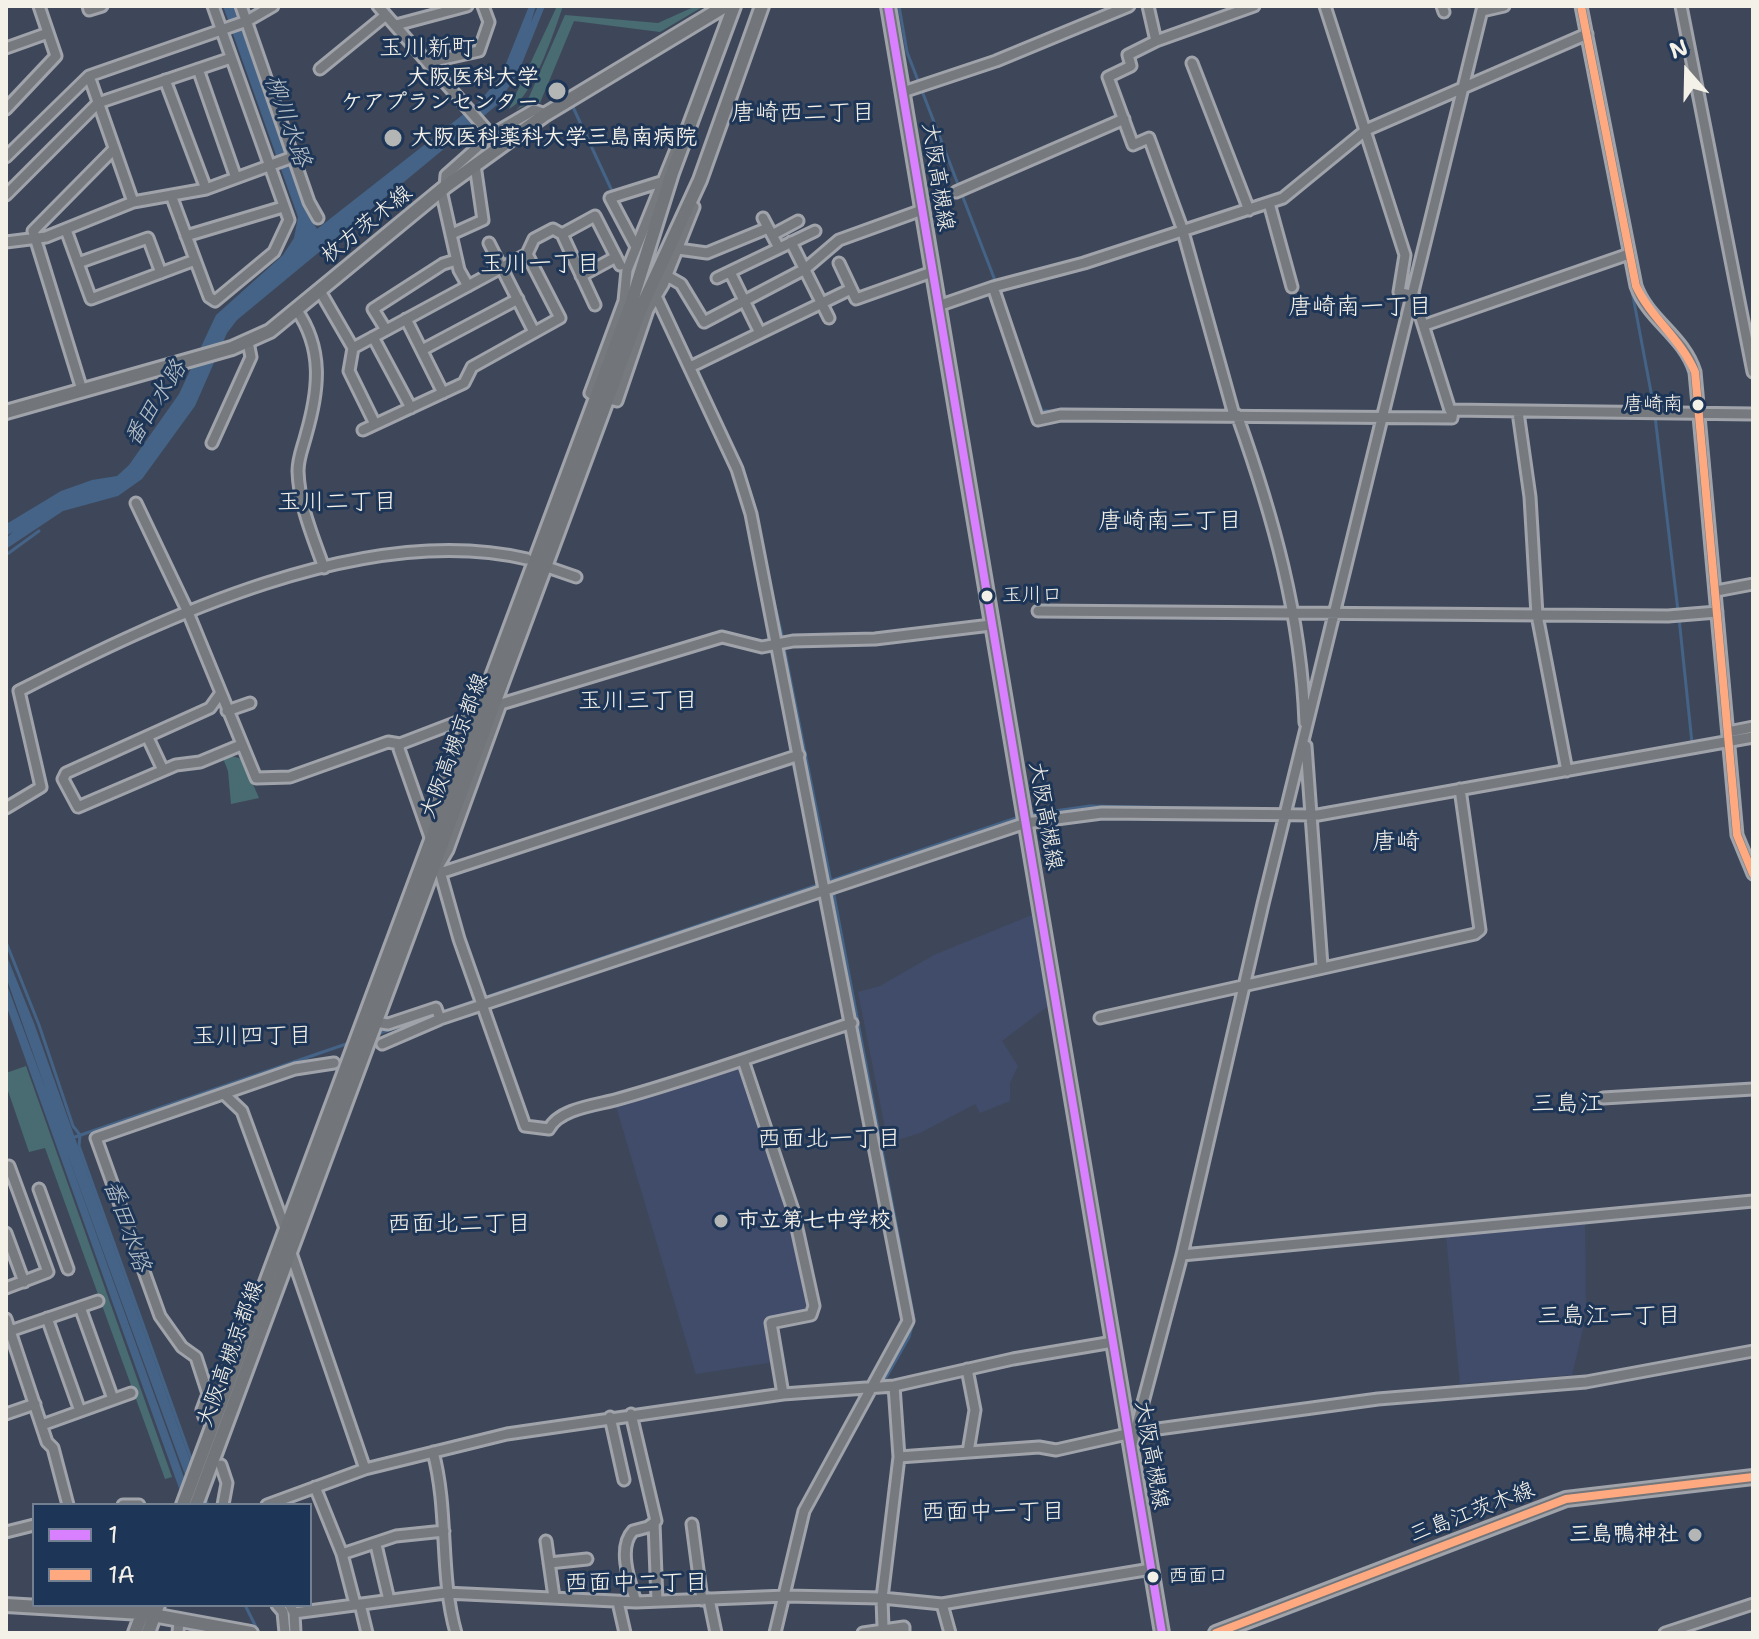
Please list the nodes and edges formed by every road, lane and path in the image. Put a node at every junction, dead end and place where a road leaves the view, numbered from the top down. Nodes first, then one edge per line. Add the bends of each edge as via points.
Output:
1 (39, 6) edge
2 (88, 6) edge
3 (102, 6) edge
4 (213, 6) edge
5 (241, 6) edge
6 (273, 6) edge
7 (378, 6) edge
8 (467, 6) edge
9 (483, 6) edge
10 (725, 6) edge
11 (734, 6) edge
12 (762, 6) edge
13 (888, 6) edge
14 (1129, 6) edge
15 (1148, 6) edge
16 (1254, 6) edge
17 (1325, 6) edge
18 (1504, 6) edge
19 (1581, 6) edge
20 (1681, 6) edge
21 (1482, 9) edge
22 (386, 15) junction
23 (247, 21) junction
24 (396, 25) junction
25 (221, 30) junction
26 (48, 33) junction
27 (1587, 34) junction
28 (1156, 41) junction
29 (6, 48) edge
30 (231, 58) junction
31 (429, 62) junction
32 (1192, 63) dead end
33 (198, 69) junction
34 (320, 69) dead end
35 (89, 76) junction
36 (165, 80) junction
37 (1466, 85) junction
38 (903, 92) junction
39 (98, 103) junction
40 (6, 109) edge
41 (546, 114) junction
42 (1124, 119) junction
43 (1366, 130) junction
44 (489, 132) junction
45 (686, 133) junction
46 (114, 149) junction
47 (6, 157) edge
48 (290, 158) junction
49 (271, 165) junction
50 (475, 165) junction
51 (236, 178) junction
52 (661, 182) junction
53 (206, 189) junction
54 (443, 189) junction
55 (956, 192) dead end
56 (6, 195) edge
57 (171, 195) junction
58 (133, 202) junction
59 (1269, 203) junction
60 (283, 207) junction
61 (694, 207) dead end
62 (922, 210) junction
63 (1249, 210) junction
64 (318, 218) dead end
65 (798, 221) dead end
66 (768, 227) junction
67 (66, 230) junction
68 (1183, 230) junction
69 (815, 231) dead end
70 (452, 234) junction
71 (562, 234) junction
72 (186, 236) junction
73 (34, 238) junction
74 (6, 242) edge
75 (791, 242) junction
76 (489, 243) dead end
77 (636, 247) junction
78 (779, 248) junction
79 (678, 249) junction
80 (527, 254) junction
81 (1629, 254) junction
82 (195, 260) junction
83 (456, 260) junction
84 (78, 263) junction
85 (839, 263) dead end
86 (502, 268) junction
87 (805, 269) junction
88 (730, 272) junction
89 (932, 272) junction
90 (161, 273) junction
91 (581, 276) junction
92 (667, 276) junction
93 (717, 278) dead end
94 (468, 286) junction
95 (993, 287) junction
96 (1292, 287) dead end
97 (851, 289) junction
98 (320, 291) junction
99 (656, 296) junction
100 (1414, 296) junction
101 (518, 299) junction
102 (744, 300) junction
103 (822, 303) junction
104 (595, 305) dead end
105 (938, 306) junction
106 (296, 309) junction
107 (829, 318) dead end
108 (406, 319) junction
109 (1425, 325) junction
110 (386, 330) junction
111 (534, 332) junction
112 (760, 333) junction
113 (373, 337) junction
114 (248, 342) junction
115 (353, 348) junction
116 (422, 350) junction
117 (690, 367) junction
118 (1753, 372) edge
119 (82, 390) junction
120 (443, 393) junction
121 (593, 395) dead end
122 (613, 400) dead end
123 (411, 408) junction
124 (1453, 411) junction
125 (6, 412) edge
126 (1518, 412) junction
127 (1699, 414) junction
128 (1753, 414) edge
129 (1235, 415) junction
130 (1384, 418) junction
131 (375, 424) junction
132 (363, 430) dead end
133 (212, 443) dead end
134 (136, 503) dead end
135 (527, 559) dead end
136 (324, 568) junction
137 (550, 568) dead end
138 (576, 577) dead end
139 (1753, 584) edge
140 (1716, 591) junction
141 (187, 610) junction
142 (1038, 611) dead end
143 (1717, 612) junction
144 (1293, 613) junction
145 (1336, 613) junction
146 (1537, 615) junction
147 (991, 625) junction
148 (777, 644) junction
149 (220, 694) junction
150 (250, 703) dead end
151 (227, 711) junction
152 (1753, 727) edge
153 (1306, 733) junction
154 (1728, 737) junction
155 (1753, 737) edge
156 (148, 738) junction
157 (400, 744) junction
158 (241, 745) junction
159 (799, 755) junction
160 (163, 770) junction
161 (1567, 771) junction
162 (1460, 789) junction
163 (6, 808) edge
164 (1285, 816) junction
165 (1309, 816) junction
166 (1026, 823) junction
167 (429, 834) junction
168 (438, 865) junction
169 (1753, 874) edge
170 (826, 890) junction
171 (1322, 966) junction
172 (1244, 985) junction
173 (482, 1005) junction
174 (1100, 1018) dead end
175 (440, 1019) junction
176 (375, 1022) junction
177 (852, 1023) junction
178 (382, 1044) dead end
179 (743, 1060) junction
180 (334, 1063) dead end
181 (1753, 1089) edge
182 (224, 1094) junction
183 (1603, 1098) dead end
184 (9, 1166) dead end
185 (39, 1189) dead end
186 (1753, 1201) edge
187 (6, 1233) edge
188 (286, 1234) junction
189 (62, 1251) junction
190 (290, 1252) junction
191 (1182, 1255) junction
192 (43, 1258) junction
193 (68, 1269) dead end
194 (24, 1282) junction
195 (6, 1288) edge
196 (98, 1301) dead end
197 (80, 1307) junction
198 (47, 1318) junction
199 (6, 1319) edge
200 (10, 1331) junction
201 (1113, 1342) junction
202 (1753, 1351) edge
203 (967, 1369) junction
204 (894, 1386) junction
205 (872, 1389) junction
206 (131, 1393) dead end
207 (783, 1394) junction
208 (113, 1399) junction
209 (35, 1404) junction
210 (80, 1411) junction
211 (6, 1414) edge
212 (631, 1414) junction
213 (204, 1417) dead end
214 (610, 1417) junction
215 (42, 1425) junction
216 (1132, 1433) junction
217 (433, 1452) junction
218 (968, 1452) junction
219 (899, 1457) junction
220 (221, 1465) dead end
221 (365, 1469) junction
222 (1753, 1477) edge
223 (624, 1480) dead end
224 (315, 1487) junction
225 (67, 1503) edge
226 (184, 1503) edge
227 (197, 1503) edge
228 (223, 1503) edge
229 (272, 1503) edge
230 (654, 1523) junction
231 (692, 1524) dead end
232 (32, 1526) edge
233 (444, 1531) junction
234 (6, 1532) edge
235 (546, 1541) dead end
236 (376, 1545) junction
237 (342, 1554) junction
238 (587, 1559) dead end
239 (549, 1563) junction
240 (1151, 1569) junction
241 (445, 1593) junction
242 (781, 1596) junction
243 (554, 1597) junction
244 (882, 1598) junction
245 (389, 1600) junction
246 (705, 1600) junction
247 (657, 1601) junction
248 (618, 1602) junction
249 (636, 1602) junction
250 (358, 1604) junction
251 (942, 1604) junction
252 (1753, 1604) edge
253 (6, 1605) edge
254 (32, 1606) edge
255 (64, 1607) edge
256 (279, 1607) edge
257 (292, 1609) edge
258 (150, 1610) edge
259 (179, 1627) edge
260 (883, 1628) junction
261 (135, 1633) edge
262 (148, 1633) edge
263 (251, 1633) edge
264 (285, 1633) edge
265 (295, 1633) edge
266 (367, 1633) edge
267 (456, 1633) edge
268 (625, 1633) edge
269 (716, 1633) edge
270 (775, 1633) edge
271 (863, 1633) edge
272 (904, 1633) edge
273 (950, 1633) edge
274 (1162, 1633) edge
275 (1216, 1633) edge
276 (1665, 1633) edge

1 - 26 street
2 - 3 street
4 - 25 street
5 - 23 street
6 - 23 street
7 - 22 street
8 - 24 street
9 - 31 street via 489,22 479,51
10 - 41 main road, 枚方茨木線
11 - 45 main road, 大阪高槻京都線
12 - 168 main road, 大阪高槻京都線 via 700,180 642,306
13 - 38 main road, 大阪高槻線
14 - 38 street via 996,61
15 - 28 street
16 - 28 street
17 - 43 street
18 - 21 street
19 - 27 street
20 - 118 street
21 - 37 street
22 - 24 street
22 - 34 street
23 - 25 street
23 - 48 street
24 - 31 street
25 - 30 street
25 - 35 street
26 - 29 street
26 - 40 street via 56,56
27 - 37 street
27 - 81 street
28 - 42 street via 1128,55 1131,66 1108,77
30 - 33 street
30 - 49 street
31 - 44 street
32 - 63 street
33 - 36 street
33 - 51 street
35 - 39 street
35 - 47 street
36 - 39 street
36 - 53 street
37 - 43 street
37 - 100 street
38 - 62 main road, 大阪高槻線
39 - 46 street
39 - 56 street
41 - 44 street via 534,110
41 - 50 main road, 枚方茨木線
42 - 55 street
42 - 68 street via 1133,145 1149,138
43 - 59 street via 1288,195
43 - 100 street via 1405,255 1399,292
44 - 54 street via 446,175
45 - 52 street
45 - 167 main road, 大阪高槻京都線 via 631,304
46 - 58 street
46 - 73 street via 33,231
48 - 49 street
48 - 64 street
49 - 51 street
49 - 60 street
50 - 54 main road, 枚方茨木線
50 - 70 street via 483,220
51 - 53 street
52 - 77 street
52 - 77 street via 610,198
53 - 57 street
54 - 70 street
54 - 98 main road, 枚方茨木線
57 - 58 street
57 - 72 street
58 - 67 street
59 - 63 street
59 - 96 street
60 - 72 street
60 - 82 street via 289,220 280,244 215,301
61 - 79 street
62 - 87 street via 839,240
62 - 89 main road, 大阪高槻線
63 - 68 street
65 - 66 street
66 - 78 street
66 - 79 street via 707,253
67 - 73 street
67 - 84 street
68 - 95 street
68 - 129 street
69 - 75 street
70 - 83 street
71 - 80 street via 553,229 534,239
71 - 91 street
71 - 91 street via 595,216 618,261
72 - 82 street
73 - 74 street
73 - 119 street
75 - 78 street
75 - 87 street
76 - 86 street
77 - 121 street
78 - 88 street
79 - 92 street
80 - 86 street
80 - 111 street via 560,318
81 - 109 street
81 - 127 street via 1641,303 1689,352
82 - 90 street
83 - 94 street
83 - 110 street via 373,309
84 - 90 street via 148,238
84 - 90 street via 91,299
85 - 97 street
86 - 94 street
86 - 101 street
87 - 102 street
87 - 103 street
88 - 93 street
88 - 102 street
89 - 97 street via 856,299
89 - 105 main road, 大阪高槻線
91 - 104 street
92 - 99 street
92 - 102 street via 681,284 704,322
94 - 108 street
95 - 105 street
95 - 129 street via 1038,420 1061,415
97 - 103 street
98 - 106 main road, 枚方茨木線
98 - 115 street
99 - 117 street
99 - 122 street via 617,401
100 - 109 street
100 - 130 street
101 - 111 street
101 - 116 street
102 - 112 street
103 - 107 street
103 - 112 street
105 - 147 main road, 大阪高槻線
106 - 114 main road, 枚方茨木線
106 - 136 street via 318,360 298,473
108 - 110 street
108 - 116 street
109 - 124 street
110 - 113 street
111 - 120 street via 472,367 464,383
112 - 117 street
113 - 115 street
113 - 123 street
114 - 119 main road, 枚方茨木線
114 - 133 street via 251,357
115 - 131 street via 349,371
116 - 120 street
117 - 148 street via 747,495
119 - 125 main road, 枚方茨木線
120 - 123 street
123 - 131 street
124 - 126 street
124 - 130 street via 1452,418
126 - 127 street
126 - 146 street via 1530,497
127 - 128 street
127 - 140 street
129 - 130 street
129 - 144 street via 1271,511
130 - 145 street
131 - 132 street
134 - 141 street
135 - 136 street via 477,549 443,549 385,554
136 - 141 street
137 - 138 street
139 - 140 street
140 - 143 street
141 - 149 street
141 - 163 street via 19,691 41,787
142 - 144 street
143 - 146 street
143 - 154 street
144 - 145 street
144 - 153 street
145 - 146 street
145 - 153 street
146 - 161 street
147 - 148 street
147 - 166 main road, 大阪高槻線
148 - 159 street
148 - 168 street via 751,647 722,637 501,704
149 - 151 street
149 - 156 street via 210,708
150 - 151 street
151 - 158 street
152 - 154 street
153 - 164 street
153 - 165 street
154 - 155 street
154 - 161 street
154 - 169 street via 1737,835
156 - 160 street
156 - 160 street via 66,773 63,779 74,804 78,807
157 - 158 street via 388,742 290,777 269,779 254,776
157 - 167 street
157 - 167 street via 471,718
158 - 160 street
159 - 168 street
159 - 170 street
161 - 162 street
162 - 165 street
162 - 171 street via 1480,930
164 - 165 street
164 - 166 street via 1102,813
164 - 172 street
165 - 171 street
166 - 170 street
166 - 201 main road, 大阪高槻線
167 - 168 street
167 - 188 main road, 大阪高槻京都線
168 - 173 street
168 - 176 main road, 大阪高槻京都線
170 - 173 street
170 - 177 street
171 - 172 street
172 - 174 street
172 - 191 street
173 - 175 street
173 - 179 street via 530,1129 549,1129 552,1122 578,1110
175 - 176 street via 436,1008 388,1024
175 - 178 street
176 - 190 main road, 大阪高槻京都線
177 - 179 street
177 - 205 street via 908,1321
179 - 207 street via 793,1210 814,1306 811,1315 771,1323
180 - 182 street via 295,1069
181 - 183 street
182 - 188 street via 242,1111
182 - 213 street via 96,1138 160,1316 196,1357 208,1394
184 - 192 street
185 - 189 street
186 - 191 street
187 - 194 street
188 - 190 street
188 - 226 main road, 大阪高槻京都線
189 - 192 street
189 - 193 street
190 - 221 street
190 - 227 main road, 大阪高槻京都線
191 - 216 street
192 - 194 street via 48,1272
194 - 195 street
196 - 197 street
197 - 198 street
197 - 208 street
198 - 200 street
198 - 210 street
199 - 200 street
200 - 209 street
201 - 203 street
201 - 216 main road, 大阪高槻線
202 - 216 street via 1586,1382 1378,1399
203 - 204 street
203 - 218 street via 975,1410
204 - 205 street
204 - 219 street
205 - 207 street
205 - 242 street via 804,1511
206 - 208 street
207 - 212 street
208 - 210 street
209 - 211 street
209 - 215 street
210 - 215 street
212 - 214 street
212 - 230 street
214 - 217 street
214 - 223 street
215 - 225 street
216 - 218 street via 1056,1450
216 - 240 main road, 大阪高槻線 via 1130,1453
217 - 221 street
217 - 233 street
218 - 219 street
219 - 244 street
220 - 228 street via 227,1483
221 - 224 street
222 - 275 main road, 三島江茨木線 via 1566,1499
224 - 229 street
224 - 237 street
230 - 247 street
230 - 249 street via 633,1531 626,1541
231 - 246 street
232 - 234 street
233 - 236 street via 396,1536
233 - 241 street
235 - 239 street
236 - 237 street
236 - 245 street
237 - 250 street
238 - 239 street
239 - 243 street
240 - 251 street
240 - 274 main road, 大阪高槻線
241 - 243 street
241 - 245 street
241 - 267 street
242 - 244 street
242 - 246 street
242 - 270 street
243 - 248 street
244 - 251 street
244 - 260 street
245 - 250 street
246 - 247 street
246 - 269 street
247 - 249 street
248 - 249 street
248 - 268 street
250 - 257 street
250 - 266 street
251 - 273 street
252 - 276 street
253 - 254 main road
255 - 258 main road
256 - 264 street
257 - 265 street
258 - 259 main road
258 - 261 main road
258 - 262 main road
259 - 263 main road
260 - 271 street
260 - 272 street via 904,1627

